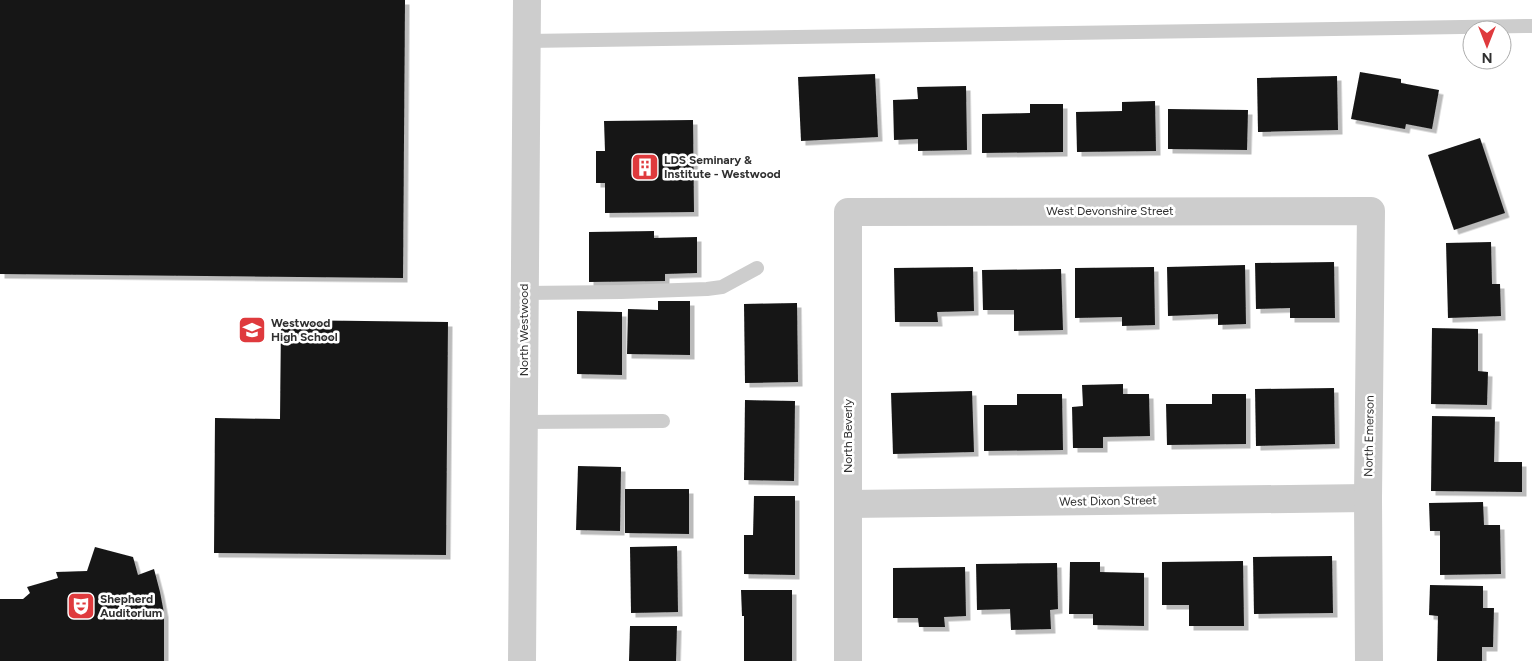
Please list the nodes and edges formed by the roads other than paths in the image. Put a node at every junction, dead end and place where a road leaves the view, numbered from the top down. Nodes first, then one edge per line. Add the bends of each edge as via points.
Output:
1 (527, 0) edge
2 (1532, 26) edge
3 (527, 42) junction
4 (1371, 211) joint
5 (848, 212) joint
6 (757, 268) dead end
7 (524, 293) junction
8 (663, 421) dead end
9 (524, 422) junction
10 (1368, 498) junction
11 (848, 504) junction
12 (522, 661) edge
13 (848, 661) edge
14 (1369, 661) edge

1 - 3 street, North Westwood
2 - 3 lane
3 - 7 street, North Westwood
4 - 5 street, West Devonshire Street
4 - 10 street, North Emerson
5 - 11 street, North Beverly
6 - 7 lane via 722,287 707,289
7 - 9 street, North Westwood
8 - 9 lane
9 - 12 street, North Westwood
10 - 11 street, West Dixon Street
10 - 14 street, North Emerson
11 - 13 street, North Beverly

